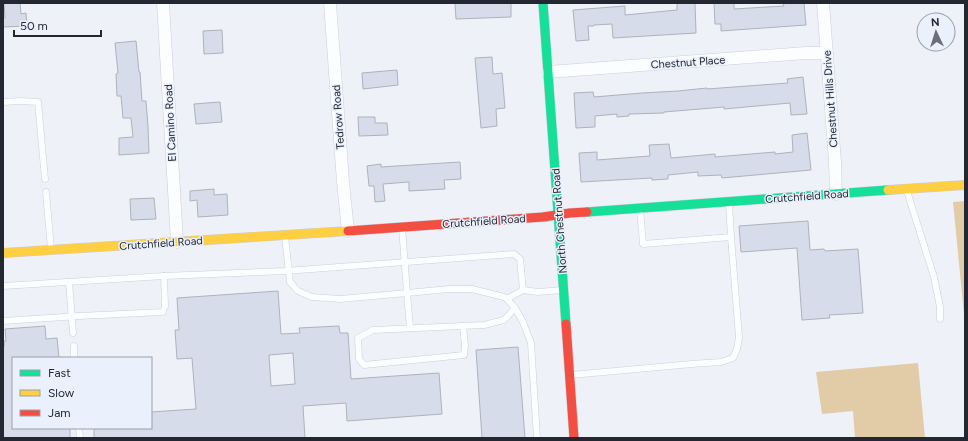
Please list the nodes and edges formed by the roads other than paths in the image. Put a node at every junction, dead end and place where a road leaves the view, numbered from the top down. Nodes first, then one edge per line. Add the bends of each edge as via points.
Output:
1 (164, 3) edge
2 (330, 3) edge
3 (543, 3) edge
4 (823, 3) edge
5 (827, 53) junction
6 (548, 72) junction
7 (3, 102) edge
8 (45, 179) dead end
9 (965, 185) edge
10 (906, 189) junction
11 (46, 192) dead end
12 (836, 194) junction
13 (729, 202) junction
14 (640, 208) junction
15 (558, 214) junction
16 (401, 226) junction
17 (348, 231) junction
18 (284, 235) junction
19 (731, 237) junction
20 (178, 242) junction
21 (51, 250) junction
22 (3, 253) edge
23 (404, 262) junction
24 (289, 270) junction
25 (164, 276) junction
26 (69, 282) junction
27 (3, 286) edge
28 (523, 290) junction
29 (564, 290) junction
30 (407, 293) junction
31 (507, 299) junction
32 (515, 308) junction
33 (72, 317) junction
34 (940, 319) dead end
35 (3, 322) edge
36 (462, 326) junction
37 (410, 328) junction
38 (73, 333) dead end
39 (74, 346) dead end
40 (74, 357) edge
41 (570, 375) junction
42 (537, 438) edge
43 (574, 438) edge

1 - 20 street, El Camino Road
2 - 17 street, Tedrow Road
3 - 6 street, North Chestnut Road
4 - 5 street, Chestnut Hills Drive
5 - 6 street, Chestnut Place
5 - 12 street, Chestnut Hills Drive
6 - 15 street, North Chestnut Road
7 - 8 lane via 38,102
9 - 10 street, Crutchfield Road
10 - 12 street, Crutchfield Road
10 - 34 lane via 934,277
11 - 21 lane
12 - 13 street, Crutchfield Road
13 - 14 street, Crutchfield Road
13 - 19 lane
14 - 15 street, Crutchfield Road
14 - 19 lane via 643,244
15 - 16 street, Crutchfield Road
15 - 29 street, North Chestnut Road
16 - 17 street, Crutchfield Road
16 - 23 lane
17 - 18 street, Crutchfield Road
18 - 20 street, Crutchfield Road
18 - 24 lane
19 - 41 lane via 739,337 733,358 721,362
20 - 21 street, Crutchfield Road
21 - 22 street, Crutchfield Road
23 - 24 lane
23 - 28 lane via 514,254 520,259
23 - 30 lane
24 - 25 lane
24 - 30 lane via 290,282 298,291 312,297 340,299
25 - 26 lane
25 - 33 lane via 163,312
26 - 27 lane
26 - 33 lane
28 - 29 lane
28 - 31 lane
29 - 41 street, North Chestnut Road
30 - 31 lane via 472,289
30 - 37 lane
31 - 32 lane
32 - 36 lane via 504,320 484,325
32 - 42 lane via 531,343
33 - 35 lane
33 - 38 lane
36 - 37 lane
36 - 37 lane via 464,355 364,365 359,359 358,338 373,330
39 - 40 lane
41 - 43 street, North Chestnut Road

